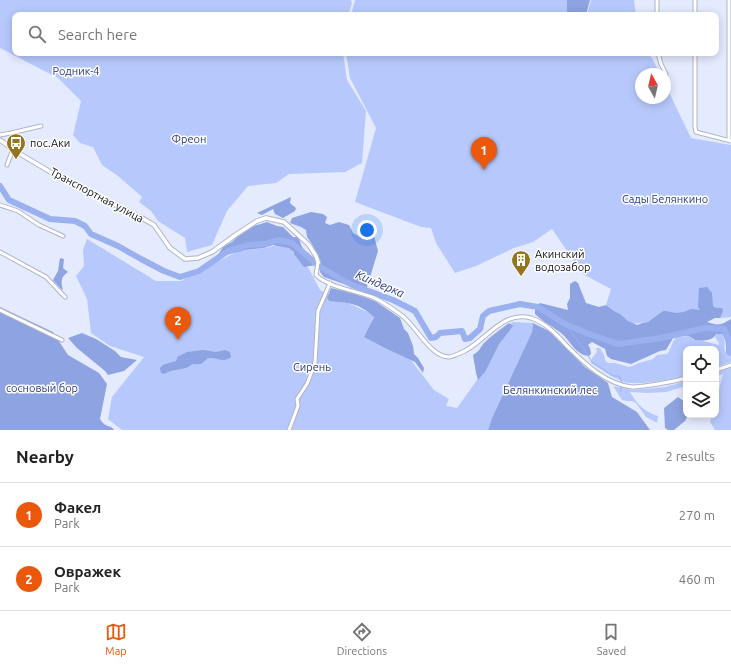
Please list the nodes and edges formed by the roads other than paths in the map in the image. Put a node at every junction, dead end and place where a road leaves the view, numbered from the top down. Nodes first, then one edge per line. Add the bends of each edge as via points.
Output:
1 (657, 0) edge
2 (695, 0) edge
3 (729, 0) edge
4 (657, 12) edge
5 (695, 12) edge
6 (659, 56) edge
7 (695, 56) edge
8 (663, 68) edge
9 (40, 126) dead end
10 (0, 135) edge
11 (0, 140) edge
12 (730, 141) edge
13 (13, 149) junction
14 (7, 165) dead end
15 (0, 205) edge
16 (63, 236) dead end
17 (0, 252) edge
18 (318, 262) joint
19 (330, 284) junction
20 (66, 297) dead end
21 (0, 310) edge
22 (62, 340) dead end
23 (731, 365) edge
24 (719, 369) edge
25 (683, 379) edge
26 (289, 430) edge

1 - 4 street
2 - 5 street
3 - 12 street
6 - 8 street
7 - 12 street via 696,132
9 - 10 street
11 - 13 street, Транспортная улица
13 - 14 street
13 - 18 street, Транспортная улица via 64,180 154,225 170,248 185,259 198,258 212,252 257,221 266,218 284,222 308,245
15 - 16 street via 18,211 39,225
17 - 20 street via 46,277
18 - 19 street via 316,275
19 - 25 street via 373,298 401,314 435,352 441,355 450,357 462,353 496,326 514,318 524,317 551,329 587,365 612,381 633,387 664,384
19 - 26 street via 318,311 315,363 307,384 297,399 298,406
21 - 22 street
23 - 24 street

